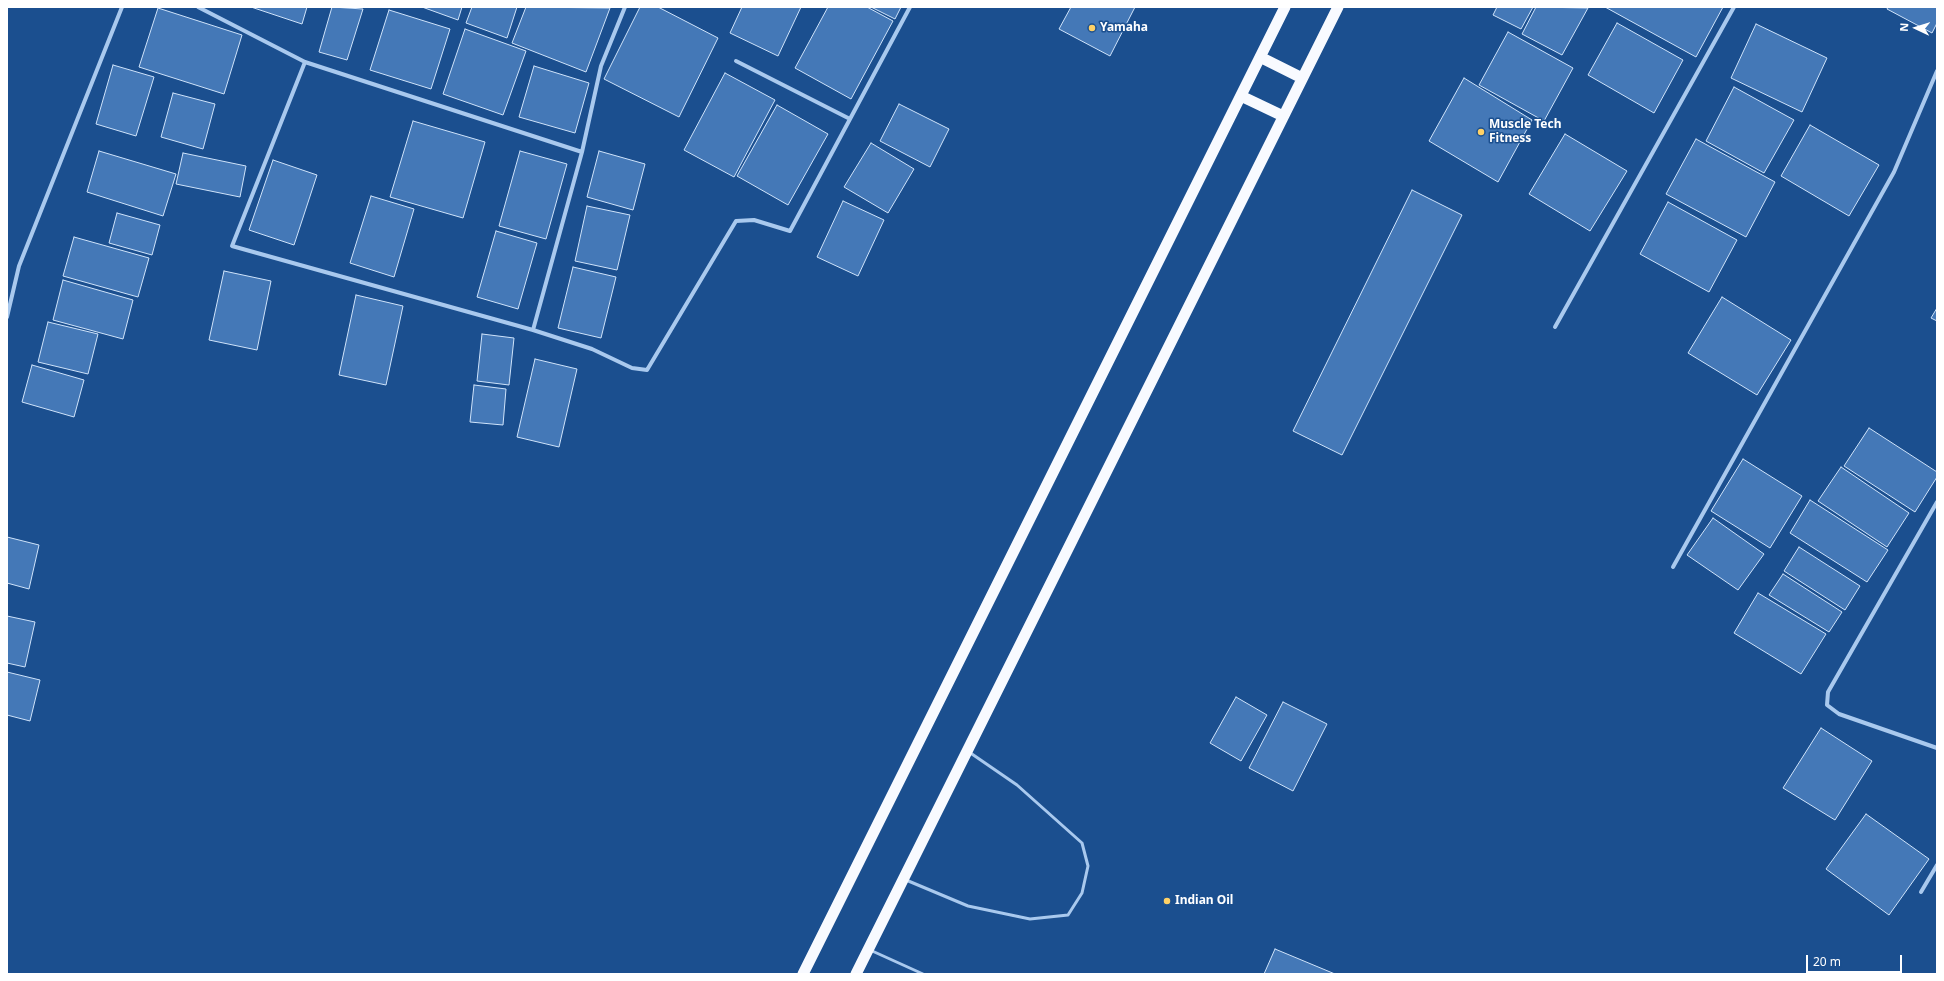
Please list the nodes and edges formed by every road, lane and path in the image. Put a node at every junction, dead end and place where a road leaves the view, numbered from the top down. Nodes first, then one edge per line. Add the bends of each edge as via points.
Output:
1 (122, 7) edge
2 (198, 7) edge
3 (625, 7) edge
4 (910, 7) edge
5 (1285, 7) edge
6 (1338, 7) edge
7 (1734, 7) edge
8 (1260, 57) junction
9 (736, 61) dead end
10 (305, 62) junction
11 (1937, 71) edge
12 (1302, 78) junction
13 (1241, 96) junction
14 (1283, 116) junction
15 (850, 119) junction
16 (582, 152) junction
17 (7, 317) edge
18 (1555, 327) dead end
19 (533, 330) junction
20 (1937, 502) edge
21 (1673, 567) dead end
22 (1937, 748) edge
23 (967, 751) junction
24 (1937, 865) edge
25 (903, 879) junction
26 (1920, 892) dead end
27 (868, 949) junction
28 (803, 974) edge
29 (856, 974) edge
30 (923, 974) edge

1 - 17 street via 19,266
2 - 10 street
3 - 16 street via 601,66
4 - 15 street
5 - 8 highway
6 - 12 highway
7 - 18 street
8 - 12 highway
8 - 13 highway
9 - 15 street
10 - 16 street
10 - 19 street via 232,246
11 - 21 street via 1894,172
12 - 14 highway
13 - 14 highway
13 - 28 highway
14 - 23 highway
15 - 19 street via 790,231 754,220 736,222 647,370 632,368 592,349
16 - 19 street
20 - 22 street via 1828,692 1827,705 1839,714
23 - 25 highway
23 - 25 lane via 1017,786 1082,843 1088,866 1082,893 1068,915 1030,919 968,906
24 - 26 street
25 - 27 highway
27 - 29 highway
27 - 30 lane

